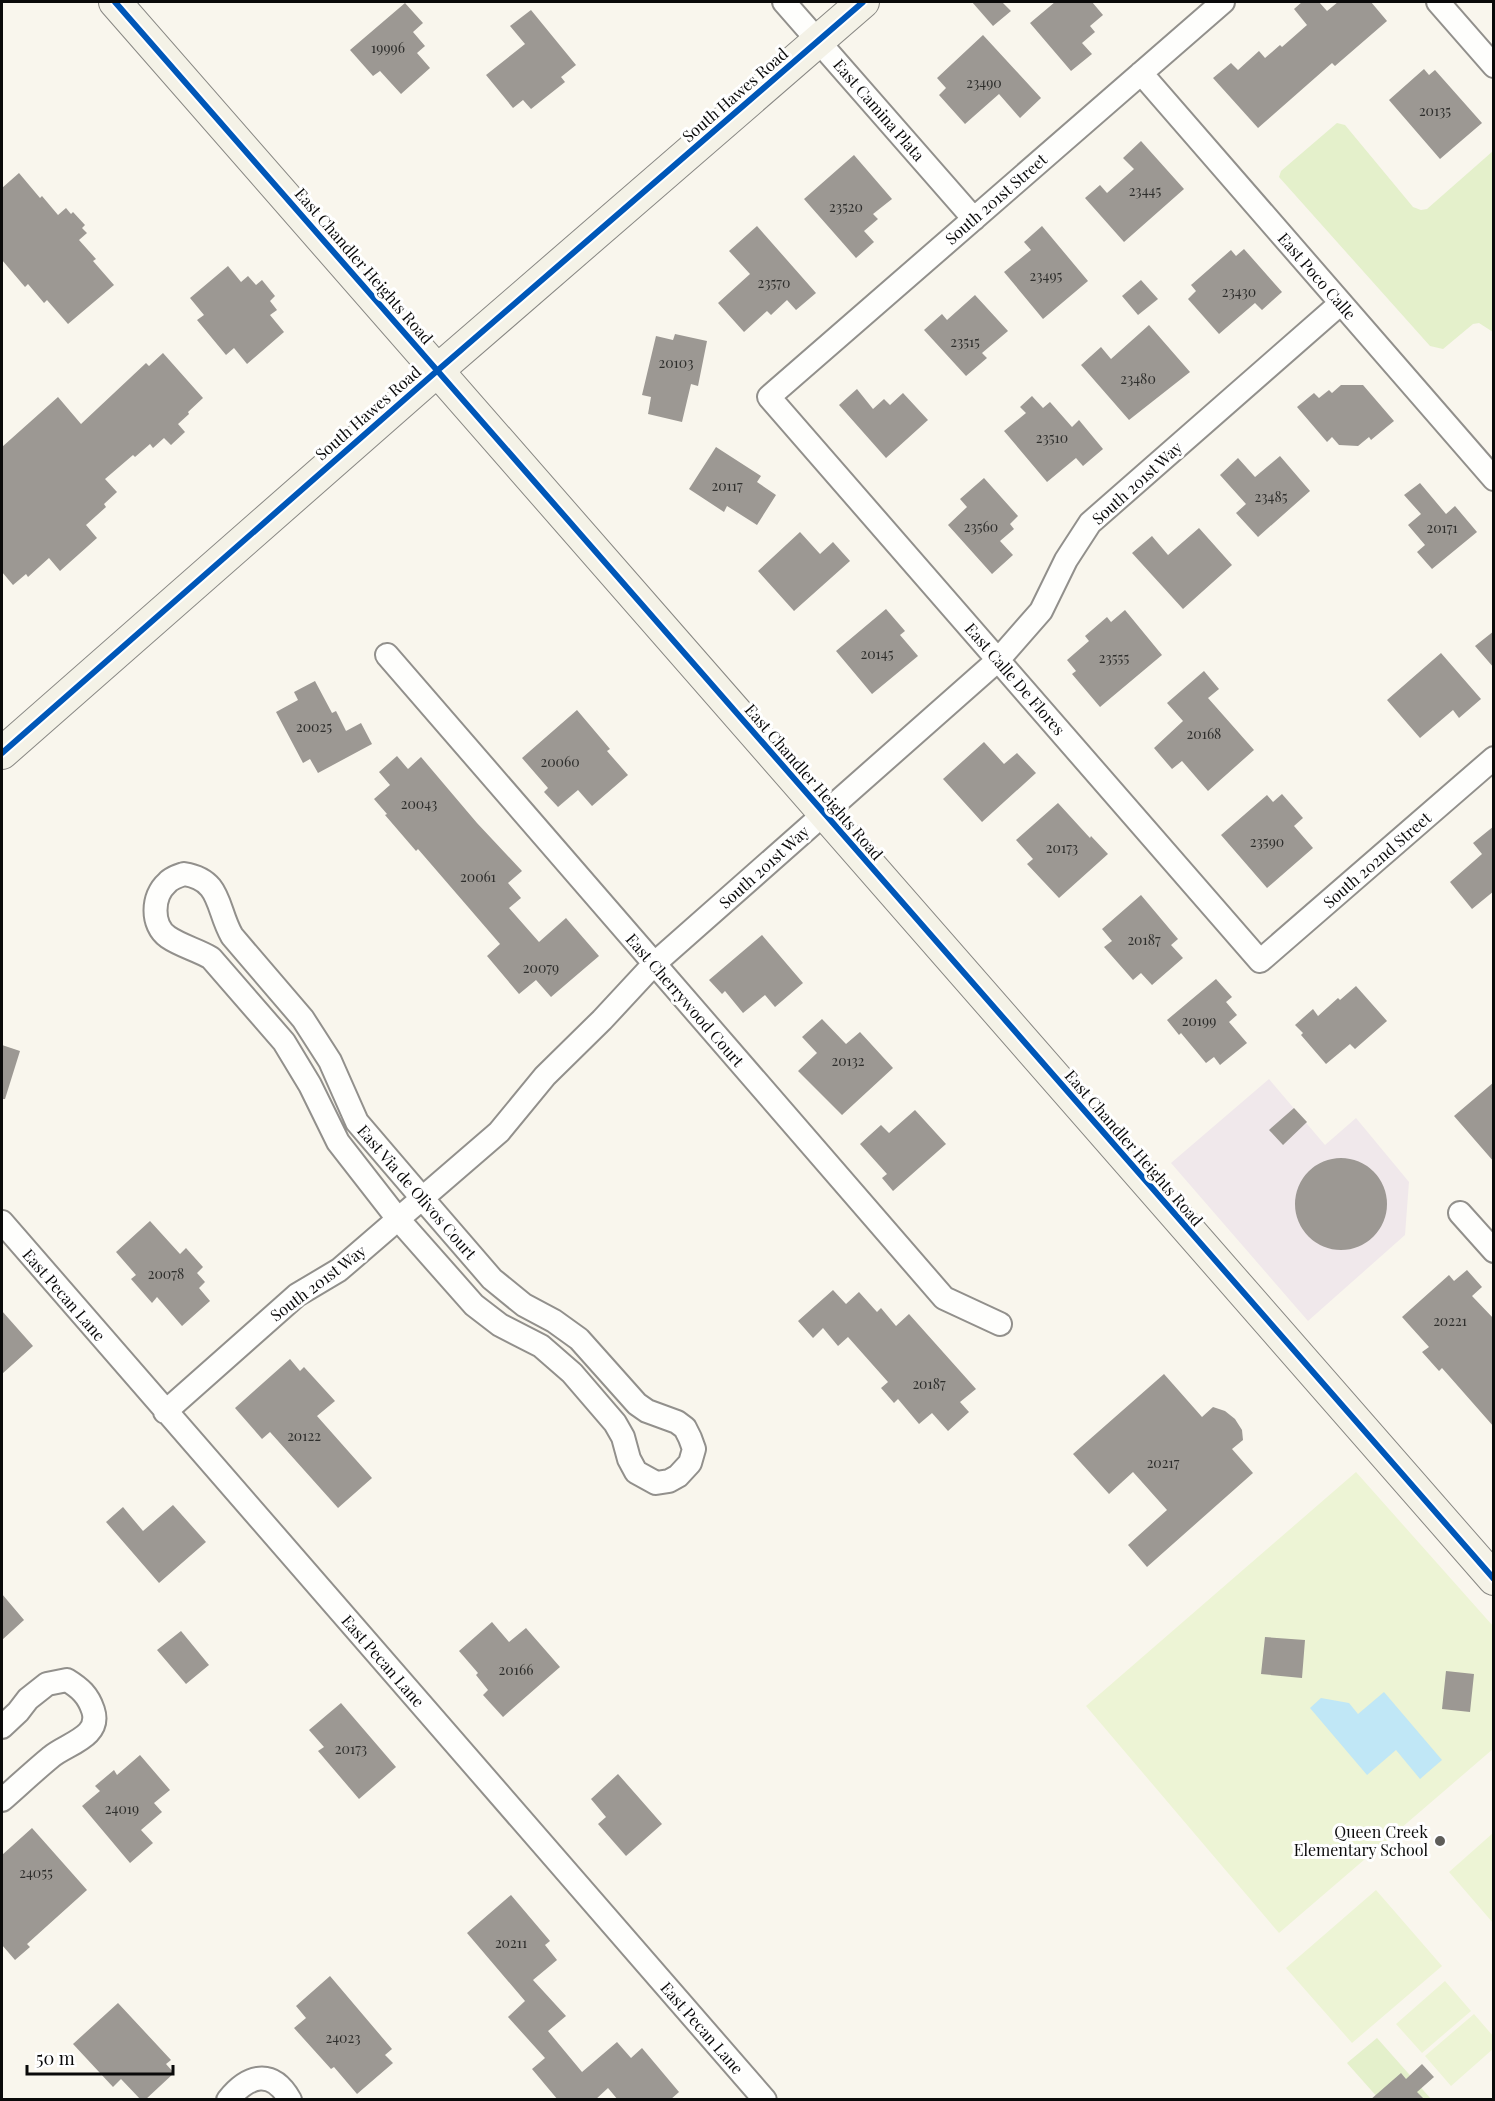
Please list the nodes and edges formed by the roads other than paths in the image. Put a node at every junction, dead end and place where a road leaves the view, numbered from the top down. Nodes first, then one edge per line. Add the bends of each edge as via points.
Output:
1 (115, 2) edge
2 (784, 2) edge
3 (863, 2) edge
4 (1223, 2) edge
5 (1438, 2) edge
6 (818, 41) junction
7 (1494, 66) edge
8 (1141, 73) junction
9 (974, 219) junction
10 (1341, 303) junction
11 (438, 370) junction
12 (769, 397) joint
13 (1494, 479) edge
14 (387, 655) dead end
15 (998, 660) junction
16 (2, 753) edge
17 (1494, 758) edge
18 (824, 814) junction
19 (1260, 961) joint
20 (654, 964) junction
21 (256, 965) junction
22 (235, 984) junction
23 (357, 1122) junction
24 (335, 1136) junction
25 (422, 1198) junction
26 (1460, 1213) dead end
27 (398, 1219) junction
28 (2, 1222) edge
29 (1494, 1251) edge
30 (554, 1321) junction
31 (1000, 1324) dead end
32 (541, 1346) junction
33 (165, 1412) junction
34 (1494, 1579) edge
35 (2, 1727) edge
36 (2, 1800) edge
37 (228, 2100) edge
38 (290, 2100) edge
39 (765, 2100) edge

1 - 11 main road, East Chandler Heights Road
2 - 6 street, East Camina Plata
3 - 6 main road, South Hawes Road
4 - 8 street, South 201st Street
5 - 7 street
6 - 9 street, East Camina Plata
6 - 11 main road, South Hawes Road
8 - 9 street, South 201st Street
8 - 10 street, East Poco Calle
9 - 12 street, South 201st Street
10 - 13 street, East Poco Calle
10 - 15 street, South 201st Way via 1090,523 1041,611
11 - 16 main road, South Hawes Road
11 - 18 main road, East Chandler Heights Road
12 - 15 street, East Calle De Flores
14 - 20 street, East Cherrywood Court
15 - 18 street, South 201st Way
15 - 19 street, East Calle De Flores
17 - 19 street, South 202nd Street
18 - 20 street, South 201st Way
18 - 34 main road, East Chandler Heights Road
20 - 25 street, South 201st Way via 544,1076 499,1132
20 - 31 street, East Cherrywood Court via 944,1298
21 - 22 street
21 - 22 street, East Via de Olivos Court via 232,936 212,887 184,874 169,880 157,897 160,929 211,958
21 - 23 street, East Via de Olivos Court via 322,1046
22 - 24 street, East Via de Olivos Court via 294,1057
23 - 24 street
23 - 25 street, East Via de Olivos Court
24 - 27 street, East Via de Olivos Court
25 - 27 street, South 201st Way
25 - 30 street, East Via de Olivos Court via 502,1288
26 - 29 street
27 - 32 street, East Via de Olivos Court via 474,1305 500,1325
27 - 33 street, South 201st Way via 339,1270 297,1295
28 - 33 street, East Pecan Lane
30 - 32 street
30 - 32 street, East Via de Olivos Court via 579,1338 638,1404 685,1428 694,1449 685,1470 669,1481 656,1483 636,1472 615,1423 572,1373
33 - 39 street, East Pecan Lane
35 - 36 street via 47,1684 66,1680 89,1698 95,1716 93,1729 52,1755
37 - 38 street via 238,2087 256,2077 271,2079

